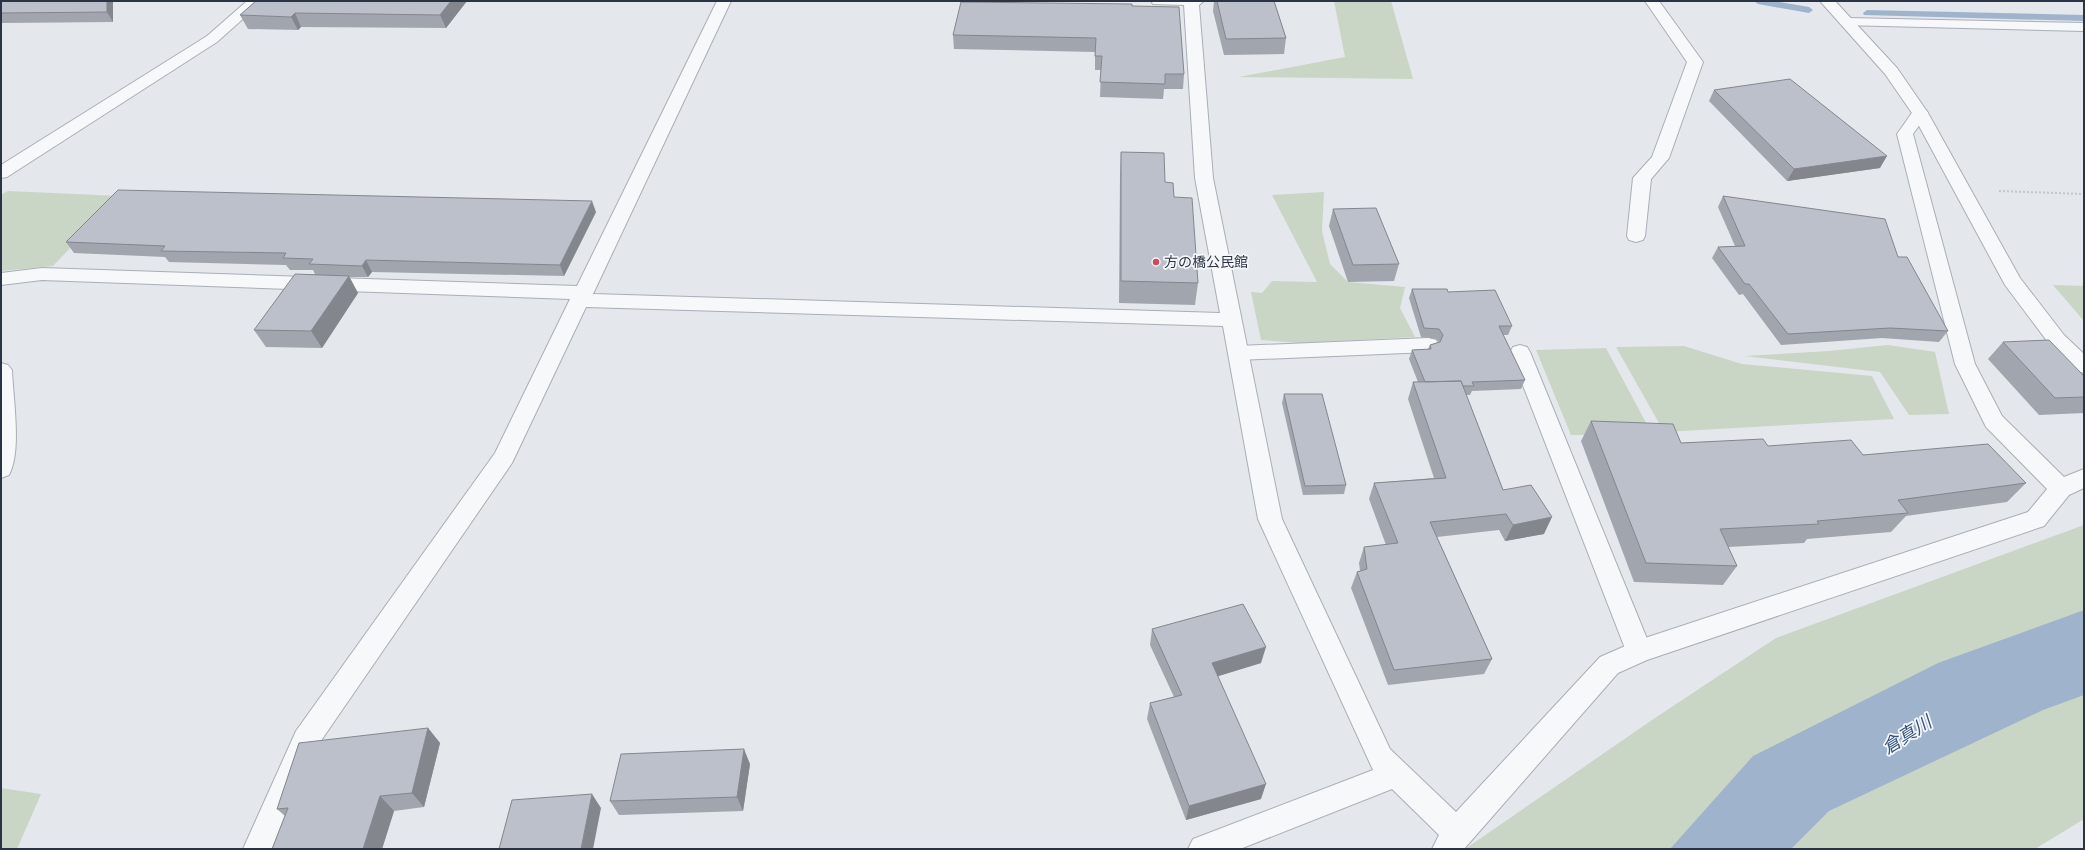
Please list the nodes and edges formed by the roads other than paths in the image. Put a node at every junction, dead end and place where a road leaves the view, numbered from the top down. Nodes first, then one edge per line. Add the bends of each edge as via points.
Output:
1 (256, 1) edge
2 (724, 1) edge
3 (1158, 1) edge
4 (1193, 1) edge
5 (1652, 1) edge
6 (1827, 1) edge
7 (1847, 22) junction
8 (2084, 27) edge
9 (1920, 112) junction
10 (1, 173) edge
11 (1636, 236) dead end
12 (1, 279) edge
13 (580, 296) junction
14 (1232, 320) junction
15 (1429, 345) edge
16 (1520, 352) dead end
17 (1238, 353) junction
18 (2084, 366) edge
19 (1, 370) edge
20 (1, 469) edge
21 (2084, 478) edge
22 (2061, 489) junction
23 (1639, 651) junction
24 (1397, 774) junction
25 (1452, 841) edge
26 (258, 849) edge
27 (1203, 849) edge

1 - 10 street via 212,39
2 - 13 street
3 - 4 street
4 - 14 street via 1204,178
5 - 11 street via 1695,62 1660,158 1642,178
6 - 7 street
7 - 8 street
7 - 9 street via 1891,71
9 - 18 street via 2012,281 2057,340
9 - 22 street via 1905,134 1966,364 1994,421
12 - 13 street via 42,274
13 - 14 street
13 - 26 street via 504,457 306,740
14 - 17 street
15 - 17 street
16 - 23 street
17 - 24 street via 1270,519 1380,758
19 - 20 street via 5,448
21 - 22 street
22 - 23 street via 2036,519
23 - 25 street via 1609,665
24 - 25 street
24 - 27 street

